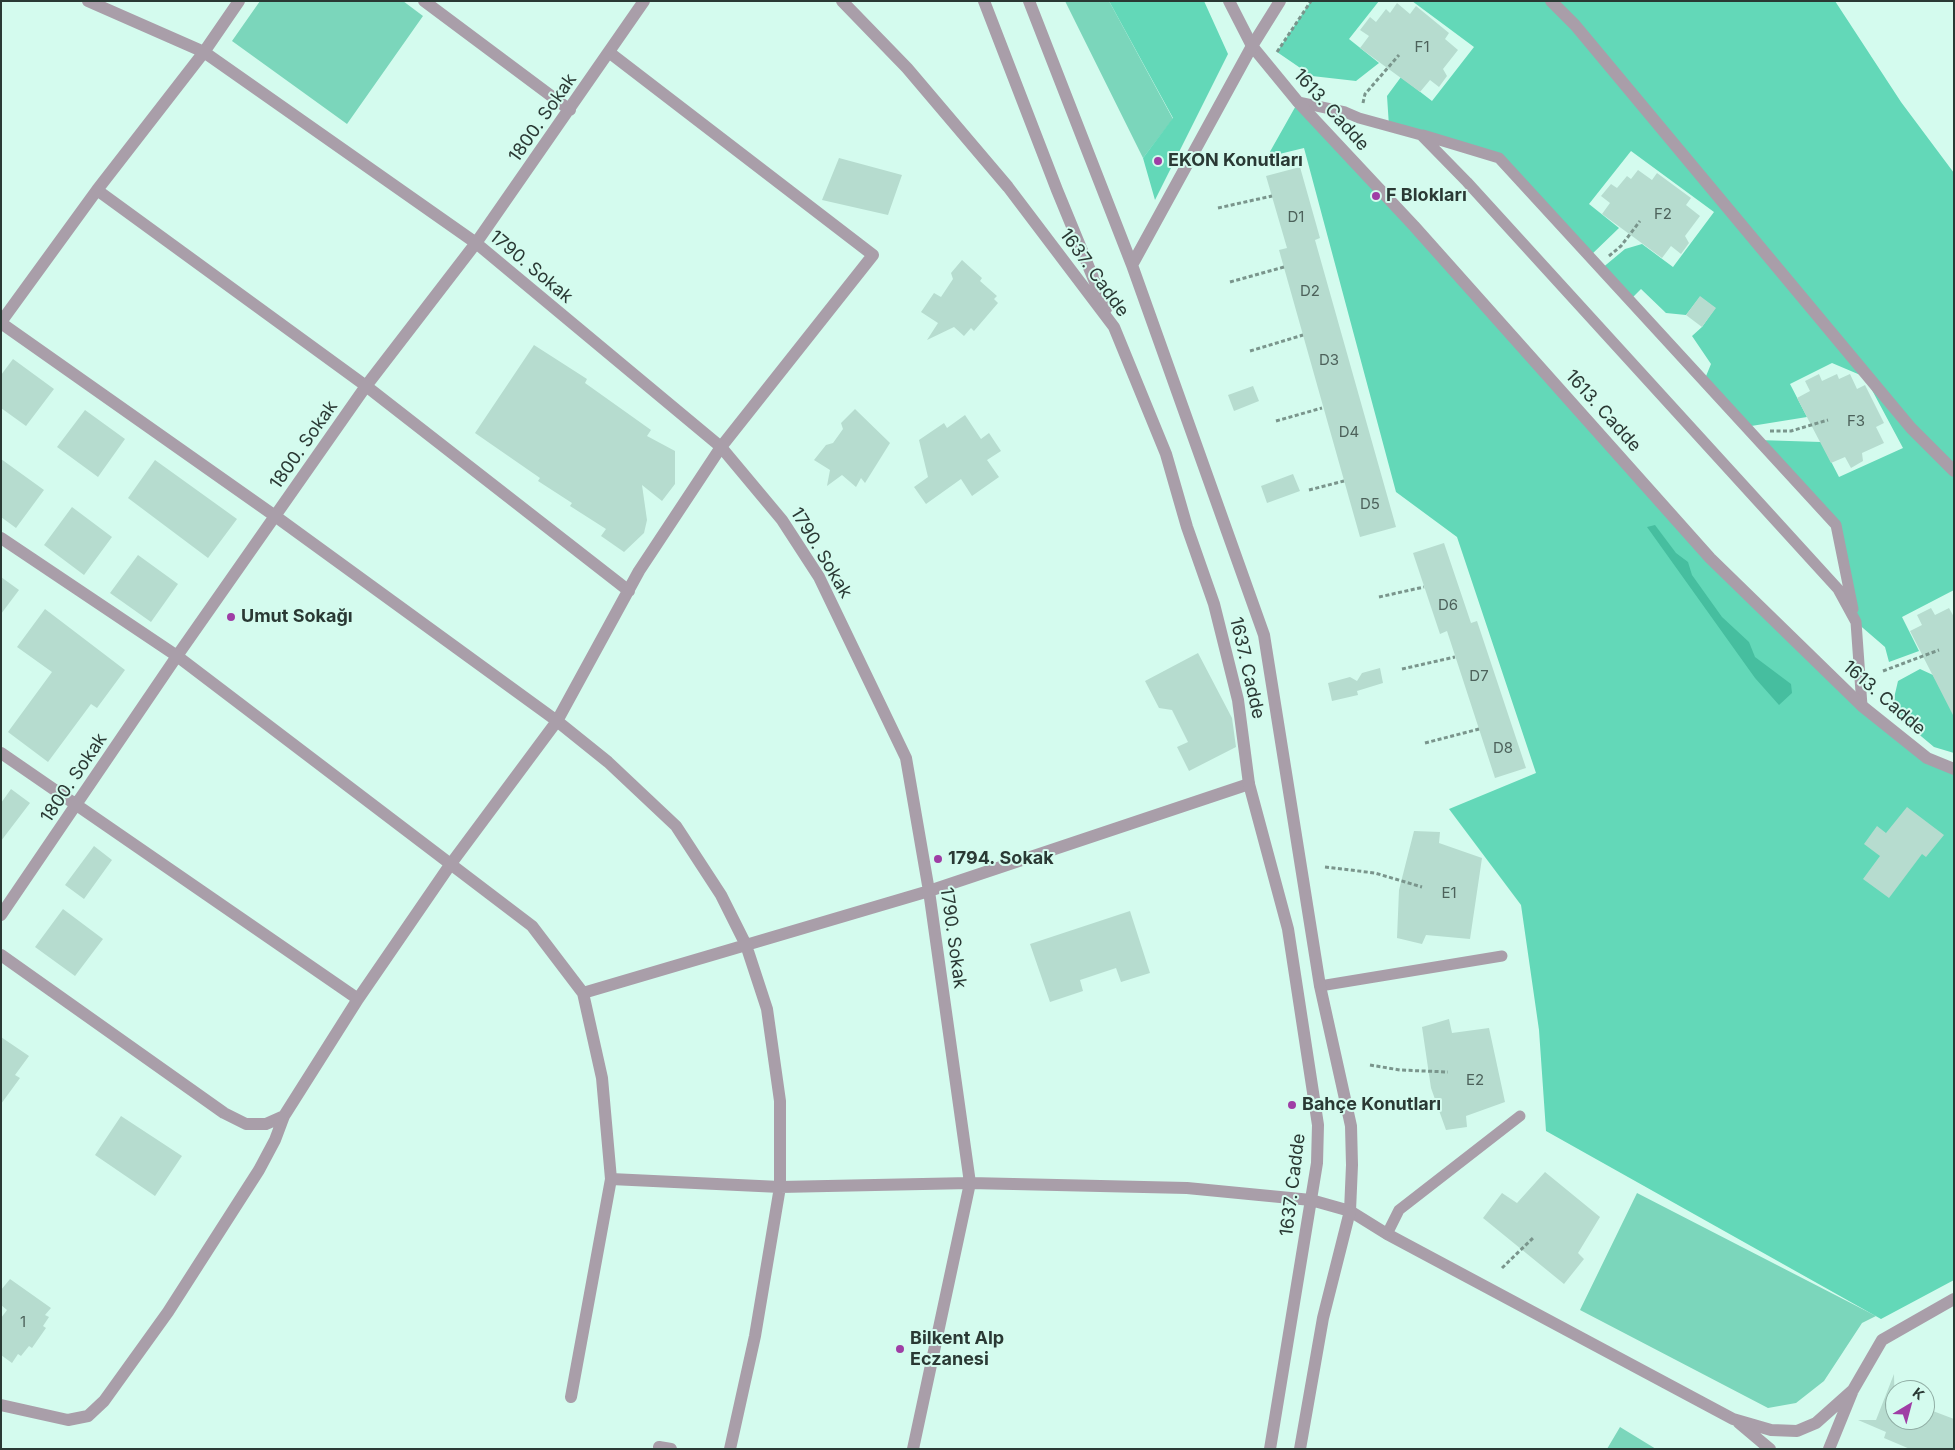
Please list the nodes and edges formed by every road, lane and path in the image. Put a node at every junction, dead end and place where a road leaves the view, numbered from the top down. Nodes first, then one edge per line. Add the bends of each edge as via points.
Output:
1 (88, 1) edge
2 (122, 1) edge
3 (239, 1) edge
4 (424, 1) edge
5 (644, 1) edge
6 (842, 1) edge
7 (984, 1) edge
8 (1029, 1) edge
9 (1229, 1) edge
10 (1280, 1) edge
11 (1311, 1) edge
12 (1551, 1) edge
13 (116, 14) junction
14 (1252, 46) junction
15 (204, 52) junction
16 (1277, 52) dead end
17 (610, 53) junction
18 (1399, 55) dead end
19 (1298, 102) junction
20 (570, 110) junction
21 (1359, 118) junction
22 (1421, 135) junction
23 (98, 190) junction
24 (1272, 196) dead end
25 (1218, 208) dead end
26 (1640, 221) dead end
27 (476, 243) junction
28 (1132, 265) junction
29 (1598, 265) junction
30 (1284, 268) dead end
31 (1230, 282) dead end
32 (1, 323) edge
33 (1114, 327) junction
34 (1303, 335) dead end
35 (1250, 351) dead end
36 (366, 386) junction
37 (1322, 408) dead end
38 (1828, 420) dead end
39 (1276, 421) dead end
40 (1750, 431) junction
41 (721, 447) junction
42 (1954, 471) edge
43 (1344, 481) dead end
44 (1309, 490) dead end
45 (275, 516) junction
46 (1, 538) edge
47 (1424, 587) dead end
48 (629, 591) junction
49 (1379, 597) dead end
50 (1856, 622) junction
51 (1939, 650) dead end
52 (177, 656) junction
53 (1455, 657) dead end
54 (1402, 669) dead end
55 (1883, 671) dead end
56 (1862, 706) junction
57 (557, 721) junction
58 (1479, 729) dead end
59 (1425, 743) dead end
60 (1, 753) edge
61 (1954, 769) edge
62 (1249, 784) junction
63 (76, 807) junction
64 (450, 865) junction
65 (1325, 867) dead end
66 (1422, 887) dead end
67 (929, 891) junction
68 (1, 915) edge
69 (746, 945) junction
70 (1, 955) edge
71 (1502, 956) dead end
72 (1320, 986) junction
73 (583, 993) junction
74 (358, 999) junction
75 (1370, 1065) dead end
76 (1448, 1072) dead end
77 (284, 1116) junction
78 (1520, 1116) dead end
79 (611, 1179) junction
80 (970, 1183) junction
81 (780, 1187) junction
82 (1311, 1200) junction
83 (1350, 1211) junction
84 (1387, 1234) junction
85 (1533, 1238) dead end
86 (1502, 1268) dead end
87 (1954, 1299) edge
88 (1853, 1390) junction
89 (571, 1397) dead end
90 (1, 1405) edge
91 (1733, 1419) junction
92 (730, 1449) edge
93 (913, 1449) edge
94 (1270, 1449) edge
95 (1300, 1449) edge
96 (1770, 1449) edge
97 (1829, 1449) edge

1 - 13 street, 1790. Sokak
2 - 13 street
3 - 15 street
4 - 20 street
5 - 17 street, 1800. Sokak
6 - 33 street, 1637. Cadde via 907,68 1008,187
7 - 33 street
8 - 28 street, 1637. Cadde
9 - 14 street, 1613. Cadde
10 - 14 street
11 - 16 path
12 - 42 street via 1911,428
13 - 15 street, 1790. Sokak
14 - 19 street, 1613. Cadde
14 - 28 street
15 - 23 street
15 - 27 street, 1790. Sokak
17 - 20 street, 1800. Sokak
17 - 41 street via 873,255
18 - 21 path via 1366,94
19 - 21 lane
19 - 56 street, 1613. Cadde via 1414,226 1710,558
20 - 27 street, 1800. Sokak
21 - 22 lane
22 - 29 lane via 1499,158
22 - 50 lane via 1838,589
23 - 32 street
23 - 36 street
24 - 25 path
26 - 29 path via 1621,246
27 - 36 street, 1800. Sokak
27 - 41 street, 1790. Sokak
28 - 72 street, 1637. Cadde via 1264,635
29 - 40 lane
30 - 31 path
32 - 45 street
33 - 62 street, 1637. Cadde via 1166,454 1214,604 1238,700
34 - 35 path
36 - 45 street, 1800. Sokak
36 - 48 street
37 - 39 path
38 - 40 path via 1791,431
40 - 50 lane via 1836,525
41 - 48 street
41 - 67 street, 1790. Sokak via 782,520 819,577 906,758
43 - 44 path
45 - 52 street, 1800. Sokak
45 - 57 street
46 - 52 street
47 - 49 path
48 - 57 street
50 - 56 lane
51 - 55 path
52 - 63 street, 1800. Sokak
52 - 64 street
53 - 54 path
56 - 61 street, 1613. Cadde via 1927,758
57 - 64 street
57 - 69 street via 608,762 676,826 721,895
58 - 59 path
60 - 63 street
62 - 67 street
62 - 82 street, 1637. Cadde via 1288,928 1316,1115 1317,1163
63 - 68 street, 1800. Sokak
63 - 74 street
64 - 73 street via 532,926
64 - 74 street
65 - 66 path via 1375,873
67 - 69 street
67 - 80 street, 1790. Sokak
69 - 73 street
69 - 81 street via 767,1009 771,1036 780,1101
70 - 77 street via 224,1113 246,1124 266,1124
71 - 72 lane
72 - 83 street, 1637. Cadde via 1351,1126
73 - 79 street via 602,1078
74 - 77 street
75 - 76 path
77 - 90 street via 259,1170 168,1312 104,1401 88,1416 68,1420
78 - 84 lane via 1399,1210
79 - 81 street
79 - 89 street
80 - 81 street
80 - 82 street via 1187,1188
80 - 93 street, 1790. Sokak
81 - 92 street via 755,1336
82 - 83 street
82 - 94 street, 1637. Cadde
83 - 84 street
83 - 95 street, 1637. Cadde via 1324,1318
84 - 91 street
85 - 86 path
87 - 88 street via 1882,1340
88 - 91 street via 1816,1423 1797,1431 1772,1430
88 - 97 street
91 - 96 street

